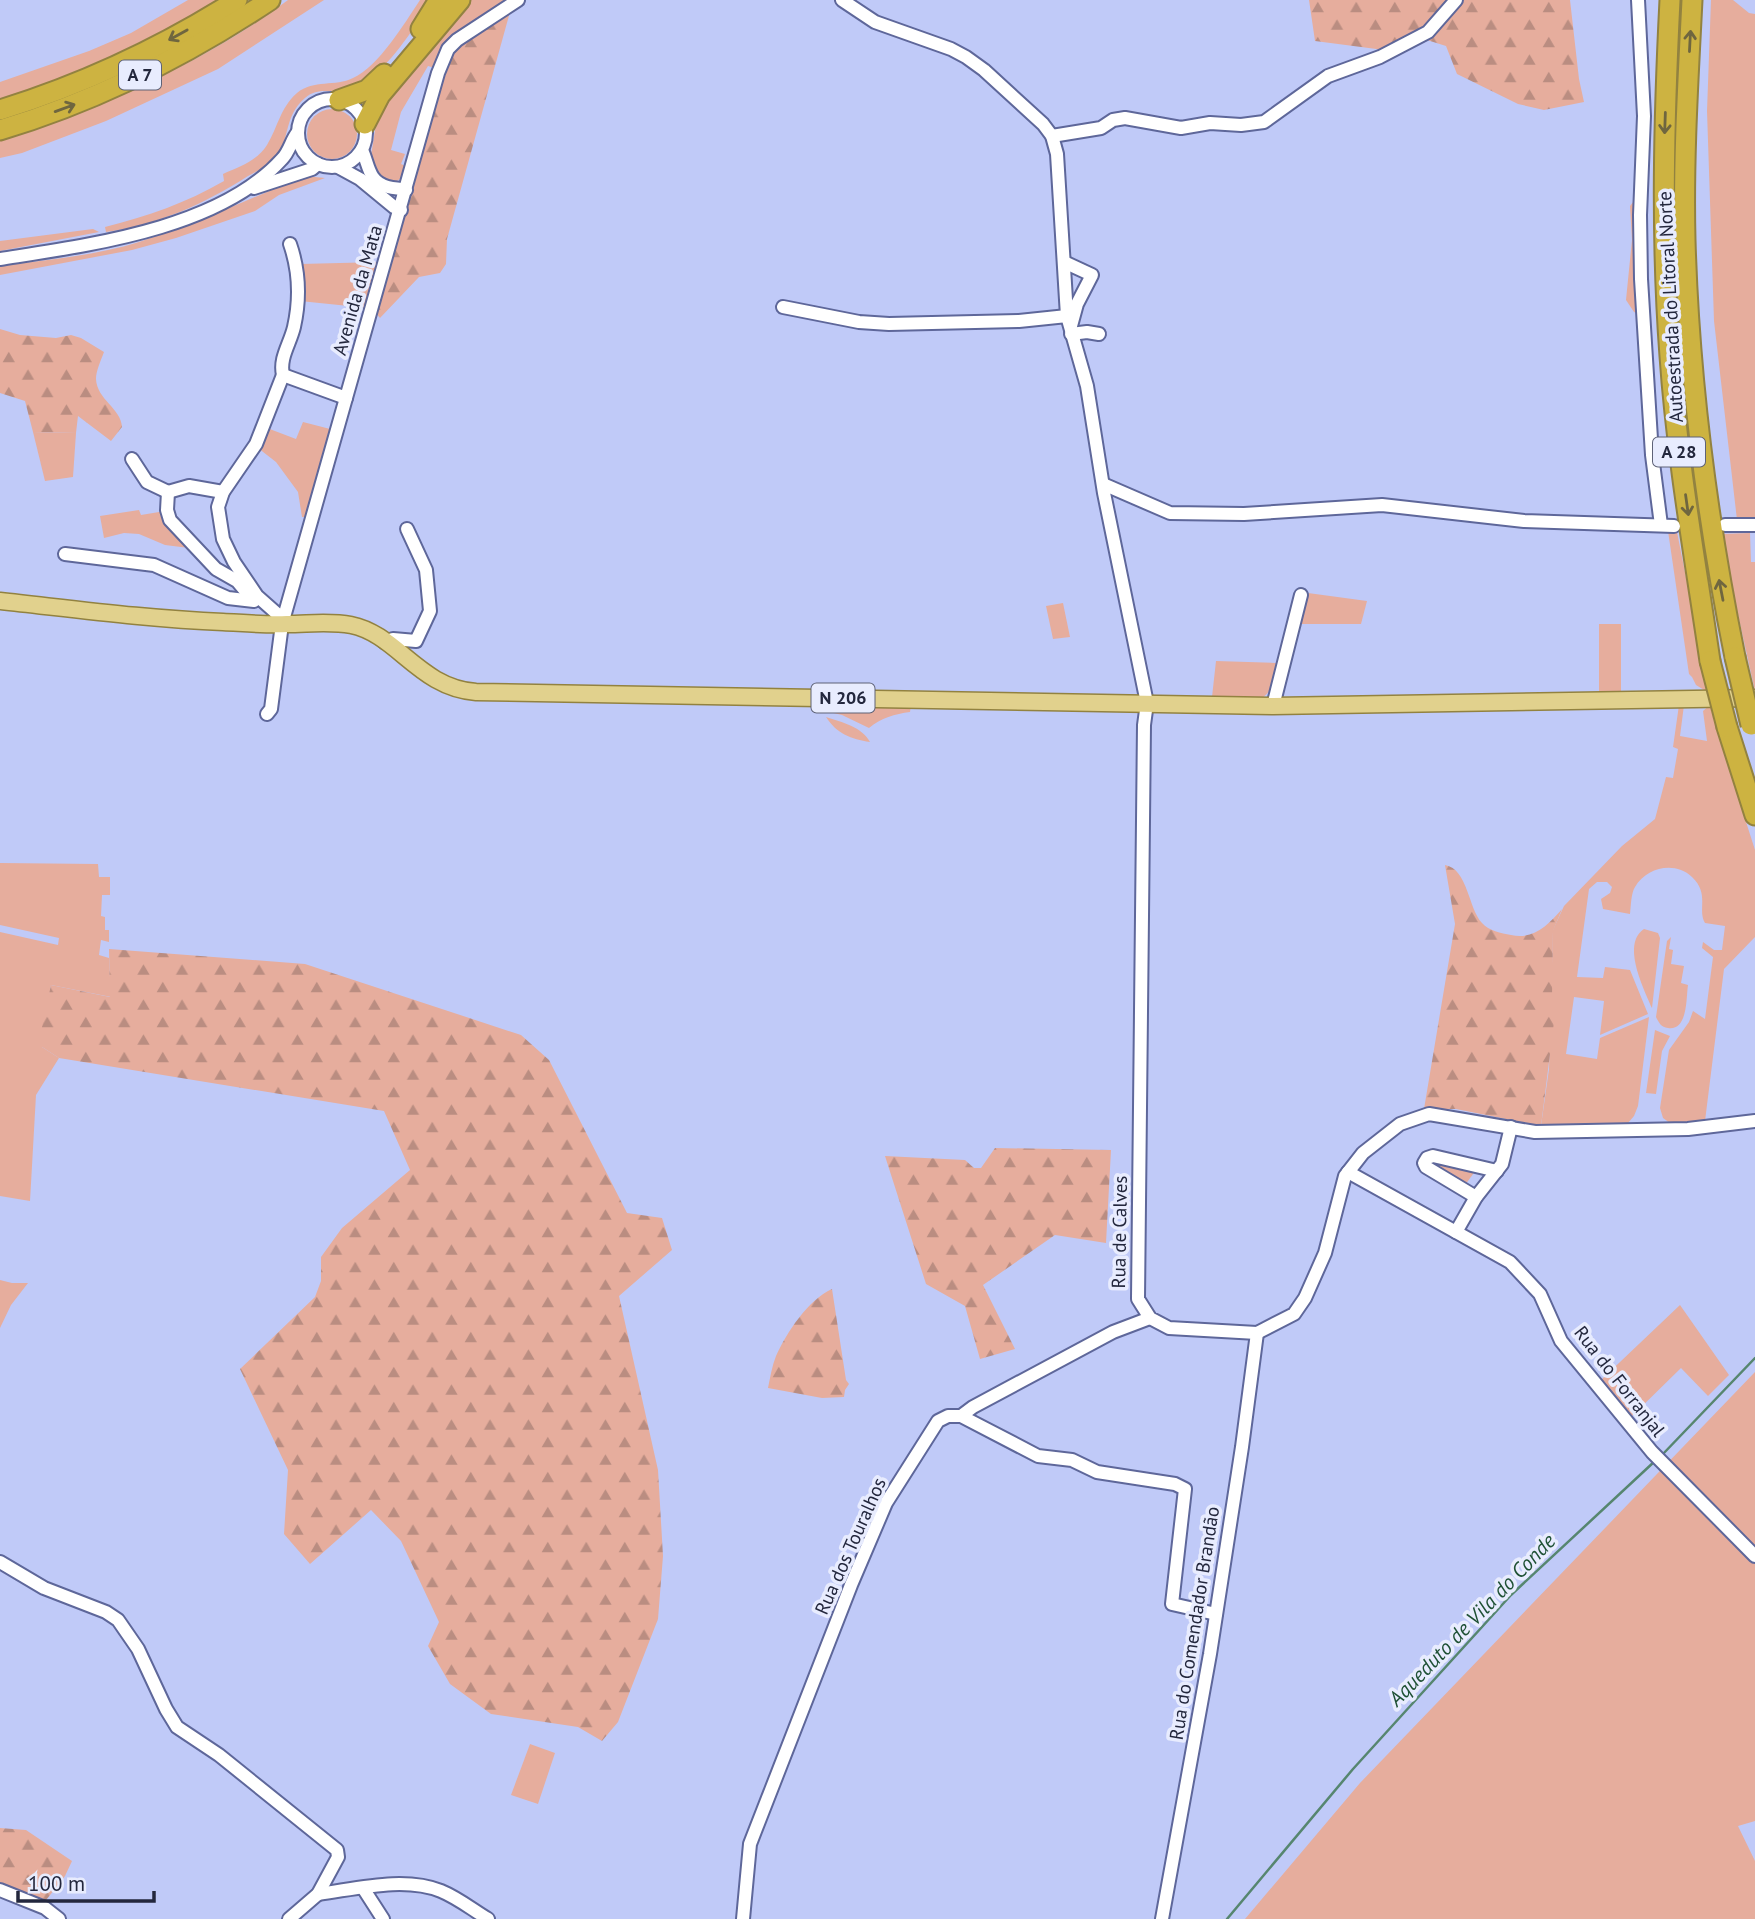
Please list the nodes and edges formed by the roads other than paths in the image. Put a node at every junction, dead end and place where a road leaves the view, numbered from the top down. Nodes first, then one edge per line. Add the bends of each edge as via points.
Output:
1 (237, 0) edge
2 (270, 0) edge
3 (439, 0) edge
4 (460, 0) edge
5 (518, 0) edge
6 (842, 0) edge
7 (1455, 0) edge
8 (1638, 0) edge
9 (1659, 0) edge
10 (1671, 0) edge
11 (1692, 0) edge
12 (1667, 55) junction
13 (339, 100) junction
14 (0, 110) edge
15 (365, 124) junction
16 (0, 130) edge
17 (298, 132) junction
18 (1052, 136) junction
19 (362, 150) junction
20 (318, 164) junction
21 (338, 167) junction
22 (406, 190) junction
23 (244, 191) junction
24 (401, 210) junction
25 (289, 244) dead end
26 (0, 259) edge
27 (1064, 262) junction
28 (783, 307) dead end
29 (1067, 316) junction
30 (1071, 332) junction
31 (1099, 334) dead end
32 (283, 375) junction
33 (346, 398) junction
34 (132, 459) dead end
35 (1103, 484) junction
36 (168, 492) junction
37 (223, 492) junction
38 (1725, 525) dead end
39 (1755, 525) edge
40 (407, 528) dead end
41 (65, 555) dead end
42 (1301, 594) dead end
43 (0, 601) edge
44 (254, 601) junction
45 (280, 622) junction
46 (384, 642) junction
47 (1755, 698) edge
48 (1147, 703) junction
49 (1273, 706) junction
50 (267, 714) dead end
51 (1753, 732) edge
52 (1755, 815) edge
53 (1755, 1121) edge
54 (1511, 1128) junction
55 (1497, 1171) junction
56 (1348, 1172) junction
57 (1476, 1197) junction
58 (1455, 1232) junction
59 (1150, 1318) junction
60 (1257, 1333) junction
61 (961, 1416) junction
62 (1755, 1556) edge
63 (0, 1562) edge
64 (1216, 1614) junction
65 (363, 1888) junction
66 (0, 1889) edge
67 (318, 1894) junction
68 (59, 1919) edge
69 (289, 1919) edge
70 (383, 1919) edge
71 (488, 1919) edge
72 (743, 1919) edge
73 (1162, 1919) edge

1 -> 14 highway, A 7 via 121,64
16 -> 2 highway, A 7 via 131,80
3 - 13 highway via 421,30 377,82
4 - 15 highway via 380,95
5 - 22 street, Avenida da Mata via 448,50
6 - 18 street via 875,22 966,57
7 - 18 street via 1429,32 1328,76 1264,122 1181,128 1125,118 1101,128
8 - 35 street via 1644,116 1641,279 1652,455 1667,526 1524,521 1382,505 1244,514 1170,513
9 - 12 highway via 1661,52
10 - 12 highway, Autoestrada do Litoral Norte / A 28
51 -> 11 highway, Autoestrada do Litoral Norte / A 28, bridge via 1715,558 1689,325 1685,173
12 -> 52 highway, Autoestrada do Litoral Norte / A 28, bridge via 1664,242 1677,439 1710,661
13 - 15 street via 355,108
13 - 17 street via 311,106
15 - 19 street
17 - 20 street via 303,151
17 - 23 street via 281,160
18 - 27 street, Rua de Calves
19 - 21 street
19 - 22 street via 374,178 384,186
20 - 21 street
20 - 23 street
21 - 24 street
22 - 24 street, Avenida da Mata
23 - 26 street via 172,223 131,235
24 - 33 street, Avenida da Mata
25 - 32 street via 297,265 296,300 294,327 281,365
27 - 29 street, Rua de Calves
27 - 30 street via 1092,275 1077,304
28 - 29 street via 889,324
29 - 30 street, Rua de Calves
30 - 31 street
30 - 35 street, Rua de Calves via 1087,386
32 - 33 street
32 - 37 street via 256,444
33 - 45 street, Avenida da Mata
34 - 36 street via 147,482
35 - 48 street, Rua de Calves
36 - 37 street via 189,486
36 - 44 street via 170,520
37 - 45 street via 218,507 226,545 257,596
38 - 39 street
40 - 46 street via 426,570 430,611 416,641
41 - 44 street via 154,565 228,598
42 - 49 street
43 - 45 main road, N 206 via 195,621
44 - 45 street
45 - 46 main road, N 206 via 354,626
45 - 50 street, Avenida da Mata
46 - 48 main road, N 206 via 433,679 475,692
47 - 49 main road, N 206
48 - 49 main road, N 206
48 - 59 street, Rua de Calves via 1138,1299
53 - 54 street via 1688,1129 1535,1132
54 - 55 street
54 - 56 street via 1429,1114 1400,1124 1363,1153
55 - 57 street
55 - 57 street via 1427,1158 1426,1167
56 - 58 street, Rua do Forranjal
56 - 60 street via 1325,1253 1305,1298 1294,1314
57 - 58 street
58 - 62 street, Rua do Forranjal via 1510,1262 1540,1294 1561,1341 1652,1452
59 - 60 street via 1169,1328
59 - 61 street, Rua dos Touralhos via 1113,1332
60 - 64 street, Rua do Comendador Brandão
61 - 64 street via 1038,1456 1072,1460 1097,1472 1185,1489 1172,1604
61 - 72 street, Rua dos Touralhos via 938,1422 886,1503 750,1844
63 - 67 street via 44,1588 118,1620 138,1649 177,1727 337,1850 338,1857
64 - 73 street, Rua do Comendador Brandão
65 - 67 street
65 - 70 street
65 - 71 street via 426,1886
66 - 68 street
67 - 69 street

